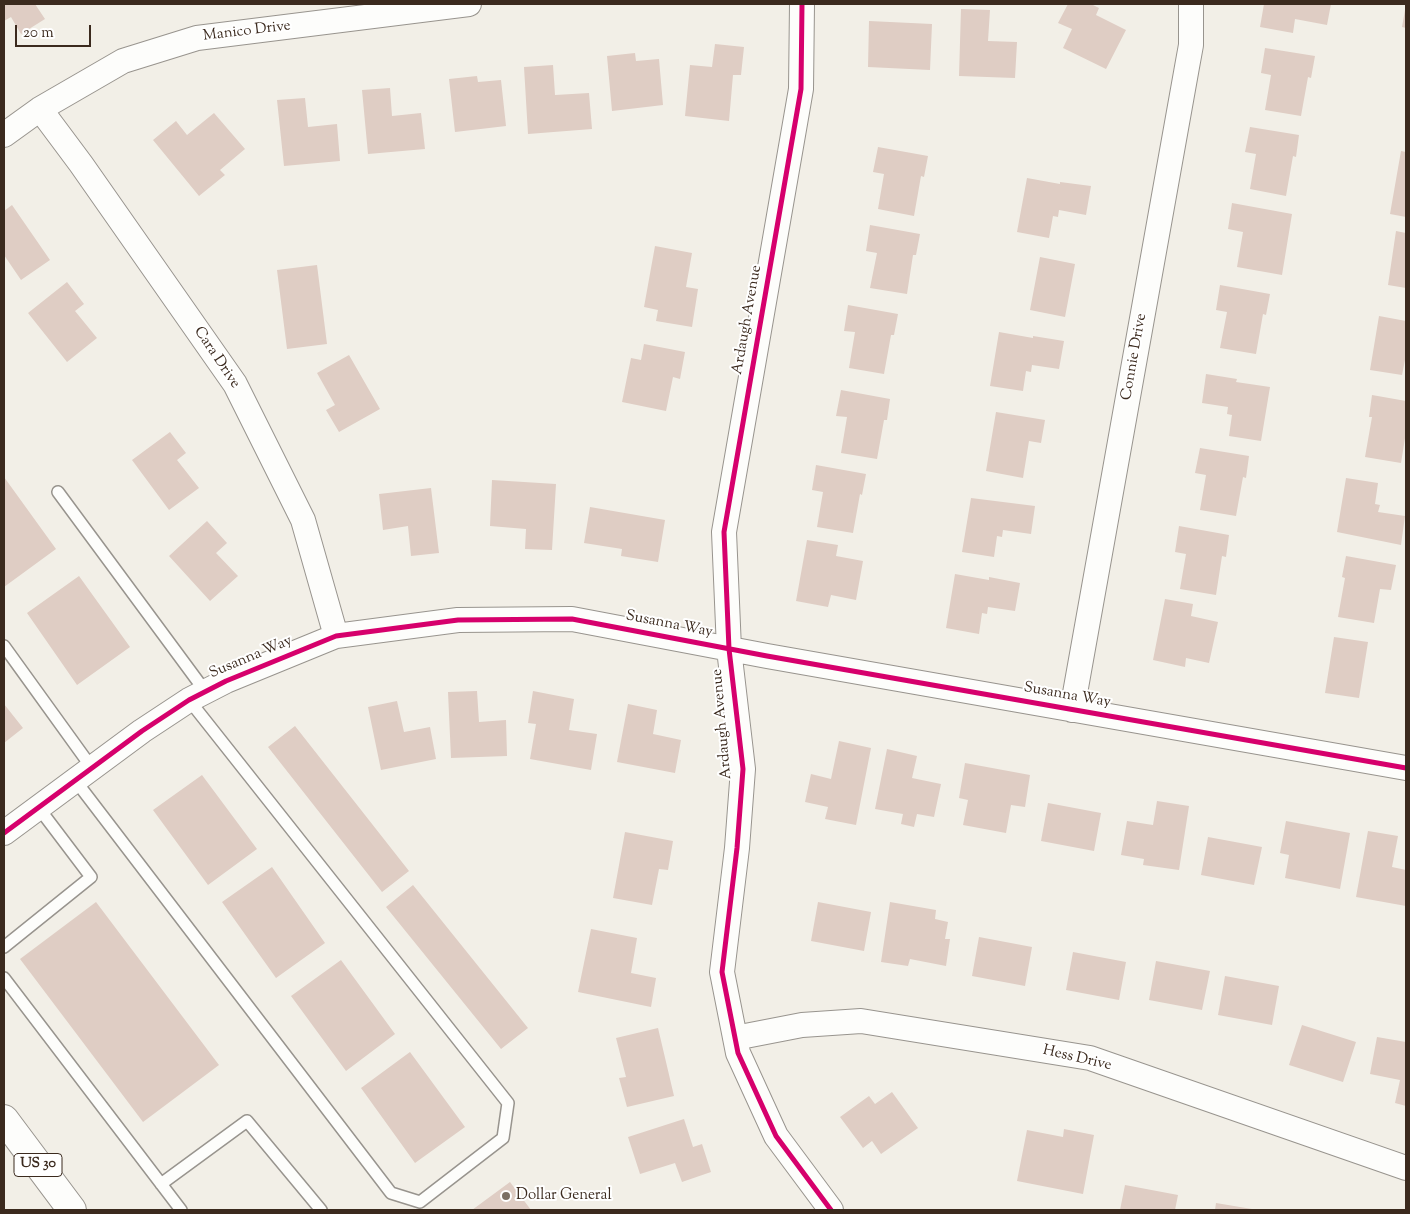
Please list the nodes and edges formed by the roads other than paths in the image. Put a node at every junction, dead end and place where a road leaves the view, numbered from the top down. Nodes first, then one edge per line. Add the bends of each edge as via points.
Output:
1 (469, 4) edge
2 (802, 4) edge
3 (1191, 4) edge
4 (40, 109) junction
5 (4, 135) edge
6 (58, 492) dead end
7 (336, 636) junction
8 (4, 646) edge
9 (729, 649) junction
10 (197, 695) junction
11 (1072, 710) junction
12 (1406, 768) edge
13 (84, 774) junction
14 (38, 807) junction
15 (4, 833) edge
16 (4, 947) edge
17 (4, 978) edge
18 (735, 1038) junction
19 (4, 1119) edge
20 (1406, 1168) edge
21 (161, 1184) junction
22 (72, 1210) edge
23 (181, 1210) edge
24 (320, 1210) edge
25 (831, 1210) edge

1 - 4 street, Manico Drive via 198,38 123,61
2 - 9 street, Ardaugh Avenue via 801,89 724,532
3 - 11 street, Connie Drive via 1185,77
4 - 5 street, Manico Drive
4 - 7 street, Cara Drive via 235,384 303,520
6 - 10 lane
7 - 9 street, Susanna Way via 458,620 572,619
7 - 10 street, Susanna Way
8 - 13 lane
9 - 11 street, Susanna Way
9 - 18 street, Ardaugh Avenue via 743,769 722,972
10 - 13 street, Susanna Way
10 - 13 lane via 508,1103 503,1138 420,1202 391,1193
11 - 12 street, Susanna Way
13 - 14 street, Susanna Way
14 - 15 street, Susanna Way
14 - 16 lane via 91,877
17 - 21 lane
18 - 20 street, Hess Drive via 802,1025 861,1021 1090,1058
18 - 25 street, Ardaugh Avenue via 738,1053 776,1136
19 - 22 main road, US 30
21 - 23 lane
21 - 24 lane via 247,1121

